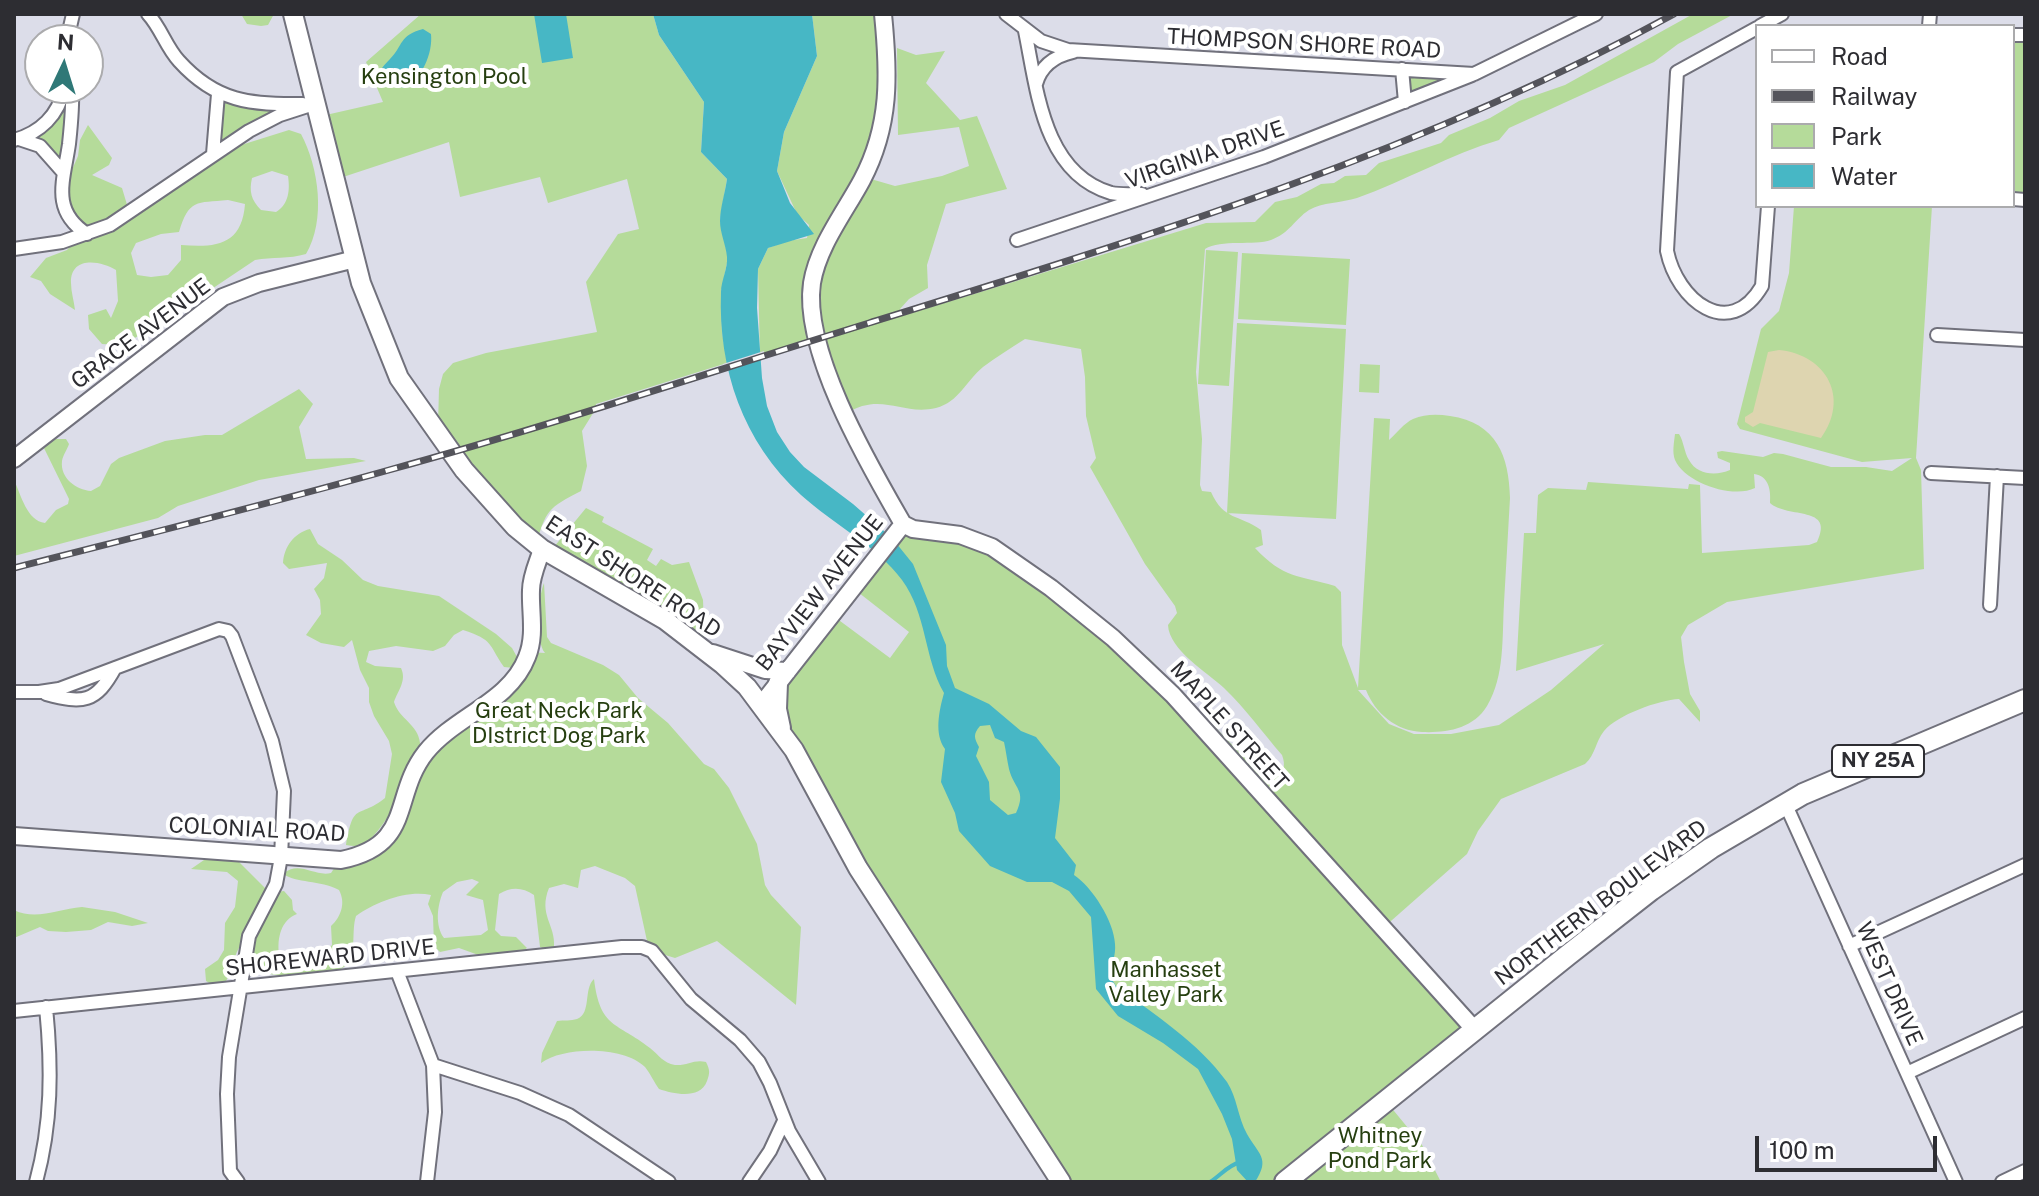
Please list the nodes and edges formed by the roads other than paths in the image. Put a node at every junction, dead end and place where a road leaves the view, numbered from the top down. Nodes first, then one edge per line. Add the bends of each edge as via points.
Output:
1 (148, 14) edge
2 (293, 14) edge
3 (883, 14) edge
4 (1006, 14) edge
5 (1565, 14) edge
6 (1596, 14) edge
7 (1782, 14) edge
8 (1764, 24) edge
9 (1566, 28) junction
10 (1755, 29) edge
11 (1025, 31) junction
12 (1076, 51) junction
13 (1402, 69) junction
14 (1474, 74) junction
15 (1036, 84) junction
16 (218, 94) junction
17 (1405, 102) junction
18 (59, 104) edge
19 (71, 104) edge
20 (314, 104) junction
21 (16, 140) edge
22 (213, 154) junction
23 (63, 172) junction
24 (1167, 190) junction
25 (1768, 208) edge
26 (87, 234) junction
27 (1017, 240) dead end
28 (14, 249) edge
29 (355, 259) junction
30 (1937, 335) dead end
31 (2025, 340) edge
32 (14, 459) edge
33 (1931, 473) dead end
34 (1997, 476) junction
35 (2025, 478) edge
36 (903, 524) junction
37 (542, 549) junction
38 (1990, 605) dead end
39 (705, 650) junction
40 (115, 668) junction
41 (783, 677) junction
42 (14, 692) edge
43 (39, 692) junction
44 (2025, 700) edge
45 (761, 705) junction
46 (782, 731) junction
47 (1785, 803) junction
48 (14, 836) edge
49 (281, 857) junction
50 (2025, 865) edge
51 (1849, 946) junction
52 (397, 971) junction
53 (240, 987) junction
54 (46, 1007) junction
55 (14, 1011) edge
56 (2025, 1018) edge
57 (1474, 1029) junction
58 (433, 1065) junction
59 (1907, 1073) junction
60 (784, 1121) junction
61 (2025, 1171) edge
62 (231, 1178) edge
63 (36, 1182) edge
64 (427, 1182) edge
65 (669, 1182) edge
66 (749, 1182) edge
67 (819, 1182) edge
68 (1061, 1182) edge
69 (1285, 1182) edge
70 (1956, 1182) edge
71 (2002, 1182) edge

1 - 16 street via 179,62
2 - 20 main road, EAST SHORE ROAD
3 - 36 street, BAYVIEW AVENUE via 888,72 882,127 864,177 818,262 811,308 817,344 851,429
4 - 11 street, THOMPSON SHORE ROAD
5 - 9 street
6 - 9 street
7 - 8 street
9 - 14 street
10 - 25 street via 1677,72 1667,251 1671,270 1693,301 1730,312 1756,295 1762,286
11 - 12 street, THOMPSON SHORE ROAD
11 - 15 street
12 - 13 street, THOMPSON SHORE ROAD
12 - 15 street via 1049,63
13 - 14 street, THOMPSON SHORE ROAD
13 - 17 street
14 - 17 street, VIRGINIA DRIVE
15 - 24 street via 1052,140 1081,176 1114,194
16 - 20 street via 271,104
16 - 22 street
17 - 24 street, VIRGINIA DRIVE
18 - 21 street via 45,123
19 - 23 street
20 - 22 street via 259,125
20 - 29 main road, EAST SHORE ROAD
21 - 23 street via 40,146
22 - 26 street via 110,225
23 - 26 street via 66,211
24 - 27 street, VIRGINIA DRIVE
26 - 28 street
29 - 32 street, GRACE AVENUE via 223,297
29 - 37 main road, EAST SHORE ROAD via 399,378 492,504
30 - 31 street
33 - 34 street
34 - 35 street
34 - 38 street
36 - 41 street, BAYVIEW AVENUE
36 - 57 street, MAPLE STREET via 992,547 1121,645 1173,695
37 - 39 main road, EAST SHORE ROAD via 665,620
37 - 49 street, COLONIAL ROAD via 531,583 526,660 512,683 425,753 391,833 357,857
39 - 41 street
39 - 45 main road, EAST SHORE ROAD
40 - 43 street
40 - 43 street via 92,698
40 - 49 street via 217,629 232,636 281,773
41 - 45 street, BAYVIEW AVENUE
41 - 46 main road via 777,709
42 - 43 street
44 - 47 main road, NORTHERN BOULEVARD / NY 25A
45 - 46 main road, EAST SHORE ROAD
46 - 68 main road, EAST SHORE ROAD via 882,907
47 - 51 street, WEST DRIVE
47 - 57 main road, NORTHERN BOULEVARD / NY 25A via 1671,875
48 - 49 street, COLONIAL ROAD
49 - 53 street via 276,884 249,936
50 - 51 street
51 - 59 street, WEST DRIVE
52 - 53 street, SHOREWARD DRIVE
52 - 58 street
52 - 60 street, SHOREWARD DRIVE via 622,947 649,950 691,999 759,1062
53 - 54 street, SHOREWARD DRIVE
53 - 62 street via 227,1082
54 - 55 street, SHOREWARD DRIVE
54 - 63 street via 50,1113
56 - 59 street
57 - 69 main road, NORTHERN BOULEVARD / NY 25A
58 - 64 street via 435,1112
58 - 65 street via 569,1115
59 - 70 street, WEST DRIVE
60 - 66 street
60 - 67 street
61 - 71 street

